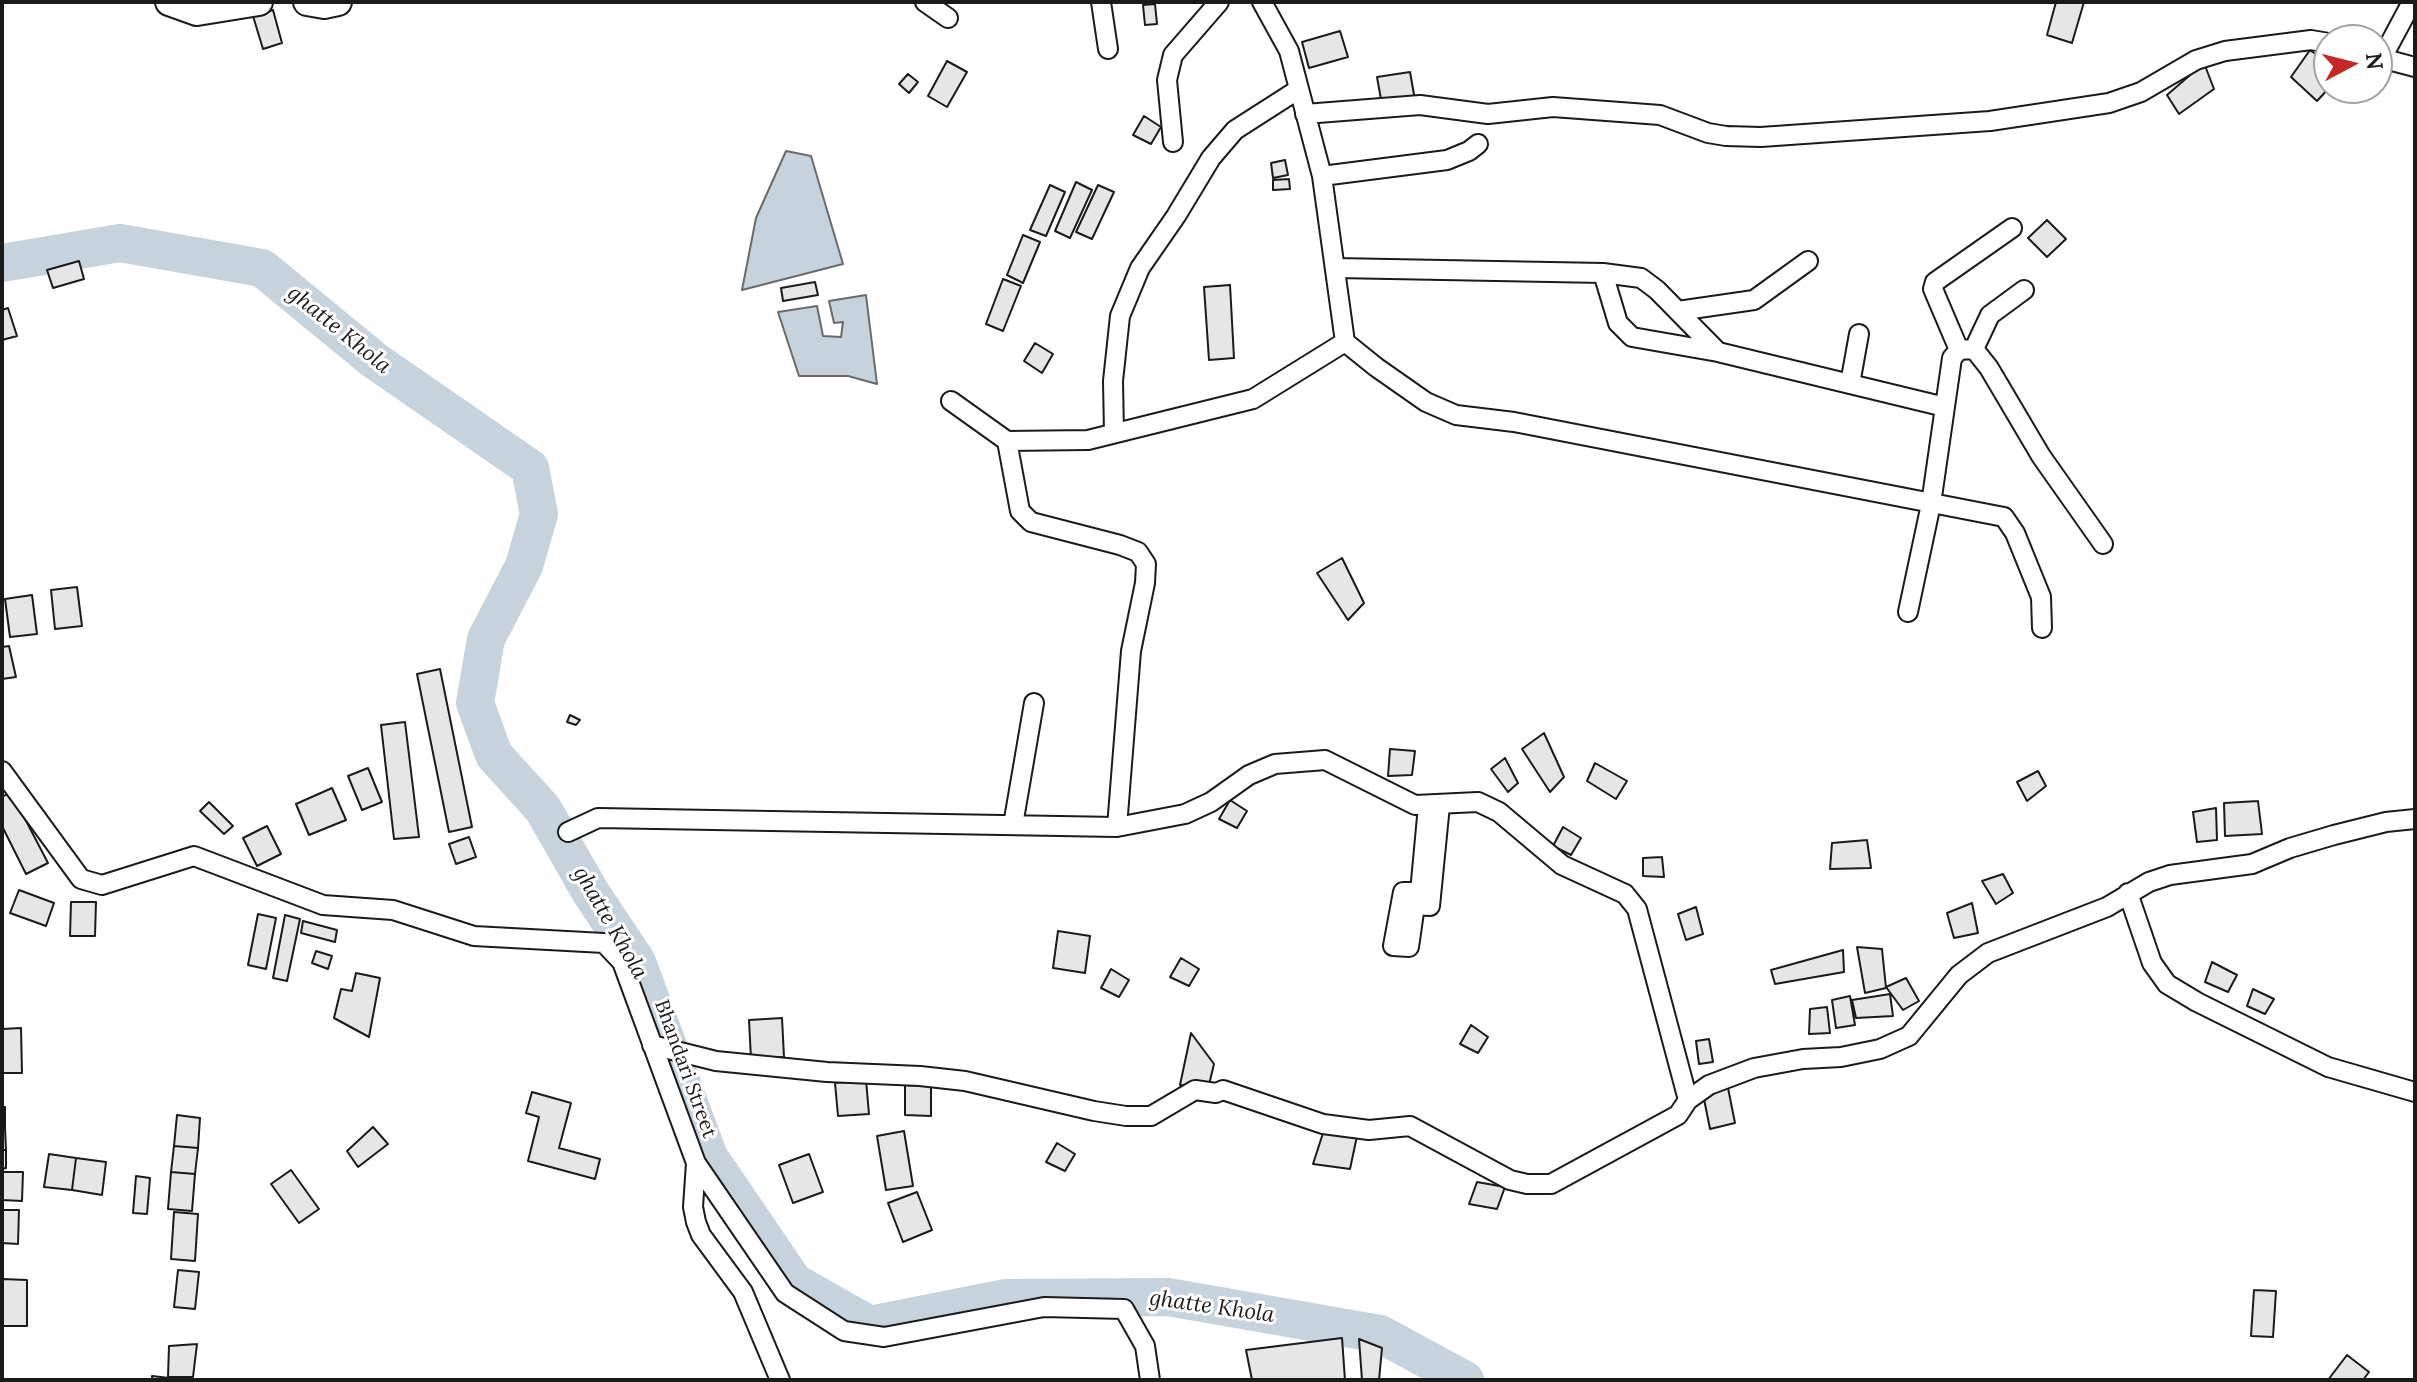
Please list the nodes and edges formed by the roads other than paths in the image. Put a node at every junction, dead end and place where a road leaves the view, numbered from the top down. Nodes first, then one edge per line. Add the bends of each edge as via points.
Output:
1 (169, 2) edge
2 (259, 2) edge
3 (307, 2) edge
4 (338, 2) edge
5 (925, 2) edge
6 (1101, 2) edge
7 (1219, 2) edge
8 (1262, 2) edge
9 (2412, 2) edge
10 (948, 18) dead end
11 (2393, 34) edge
12 (2313, 40) edge
13 (1108, 49) dead end
14 (2393, 62) edge
15 (2415, 67) edge
16 (1299, 89) junction
17 (1305, 114) junction
18 (1173, 142) dead end
19 (1478, 144) dead end
20 (1322, 176) junction
21 (2012, 228) dead end
22 (1808, 261) dead end
23 (1336, 268) junction
24 (1603, 273) junction
25 (2024, 290) dead end
26 (1678, 311) junction
27 (1859, 334) dead end
28 (1345, 342) junction
29 (1966, 349) junction
30 (1718, 352) junction
31 (1850, 384) junction
32 (951, 401) dead end
33 (1945, 407) junction
34 (1114, 433) junction
35 (1007, 441) junction
36 (1931, 504) junction
37 (2103, 544) dead end
38 (1908, 612) dead end
39 (2042, 628) dead end
40 (1034, 703) dead end
41 (2, 771) edge
42 (1434, 805) junction
43 (2415, 819) edge
44 (1013, 825) junction
45 (1117, 827) junction
46 (568, 832) dead end
47 (2128, 893) junction
48 (652, 1045) junction
49 (2415, 1092) edge
50 (1688, 1100) junction
51 (696, 1163) junction
52 (780, 1380) edge
53 (1150, 1380) edge

1 - 2 street via 197,12
3 - 4 street
5 - 10 street
6 - 13 street
7 - 18 street via 1173,55 1167,80
8 - 16 street via 1289,51
9 - 11 street
12 - 17 street via 2225,51 2109,103 1990,121 1761,137 1708,133 1660,115 1553,107 1488,114 1420,105
14 - 15 street
16 - 17 street
16 - 34 street via 1235,130 1140,268 1120,316
17 - 20 street
19 - 20 street via 1447,160
20 - 23 street
21 - 29 street via 1935,282 1933,289
22 - 26 street via 1754,300
23 - 24 street
23 - 28 street
24 - 26 street via 1649,282
24 - 30 street via 1618,323 1632,337
25 - 29 street via 1990,315
26 - 30 street
27 - 31 street
28 - 34 street via 1253,399
28 - 36 street via 1426,402 1456,415
29 - 33 street via 1952,358
29 - 37 street via 1989,368 2041,456
30 - 31 street
31 - 33 street
32 - 35 street
33 - 36 street
34 - 35 street via 1088,440
35 - 45 street via 1020,511 1031,522 1120,545 1138,552 1146,564 1131,651
36 - 38 street
36 - 39 street via 2004,517 2041,597
40 - 44 street
41 - 48 street, Bhandari Street via 81,879 102,885 194,856 323,905 393,910 474,936 604,943 622,962
42 - 42 street via 1420,892 1403,892 1393,946 1409,947 1415,905 1430,906
42 - 45 street via 1415,805 1325,760 1303,761 1275,764 1249,775 1185,814
42 - 50 street via 1478,802 1499,812 1562,865 1625,894 1637,909
43 - 47 street via 2345,832 2252,864 2170,875
44 - 45 street
44 - 46 street via 598,818
47 - 49 street via 2152,963 2167,984 2328,1067
47 - 50 street via 2107,907 1988,953 1959,975 1909,1036 1880,1049 1754,1068 1709,1085
48 - 50 street via 716,1061 965,1081 1126,1116 1151,1116 1195,1090 1223,1090 1323,1124 1369,1130 1410,1126 1527,1184 1551,1184 1678,1115
48 - 51 street, Bhandari Street
51 - 52 street via 693,1207 701,1235 743,1292
51 - 53 street, Bhandari Street via 785,1293 844,1331 884,1337 1044,1307 1124,1309 1145,1346

